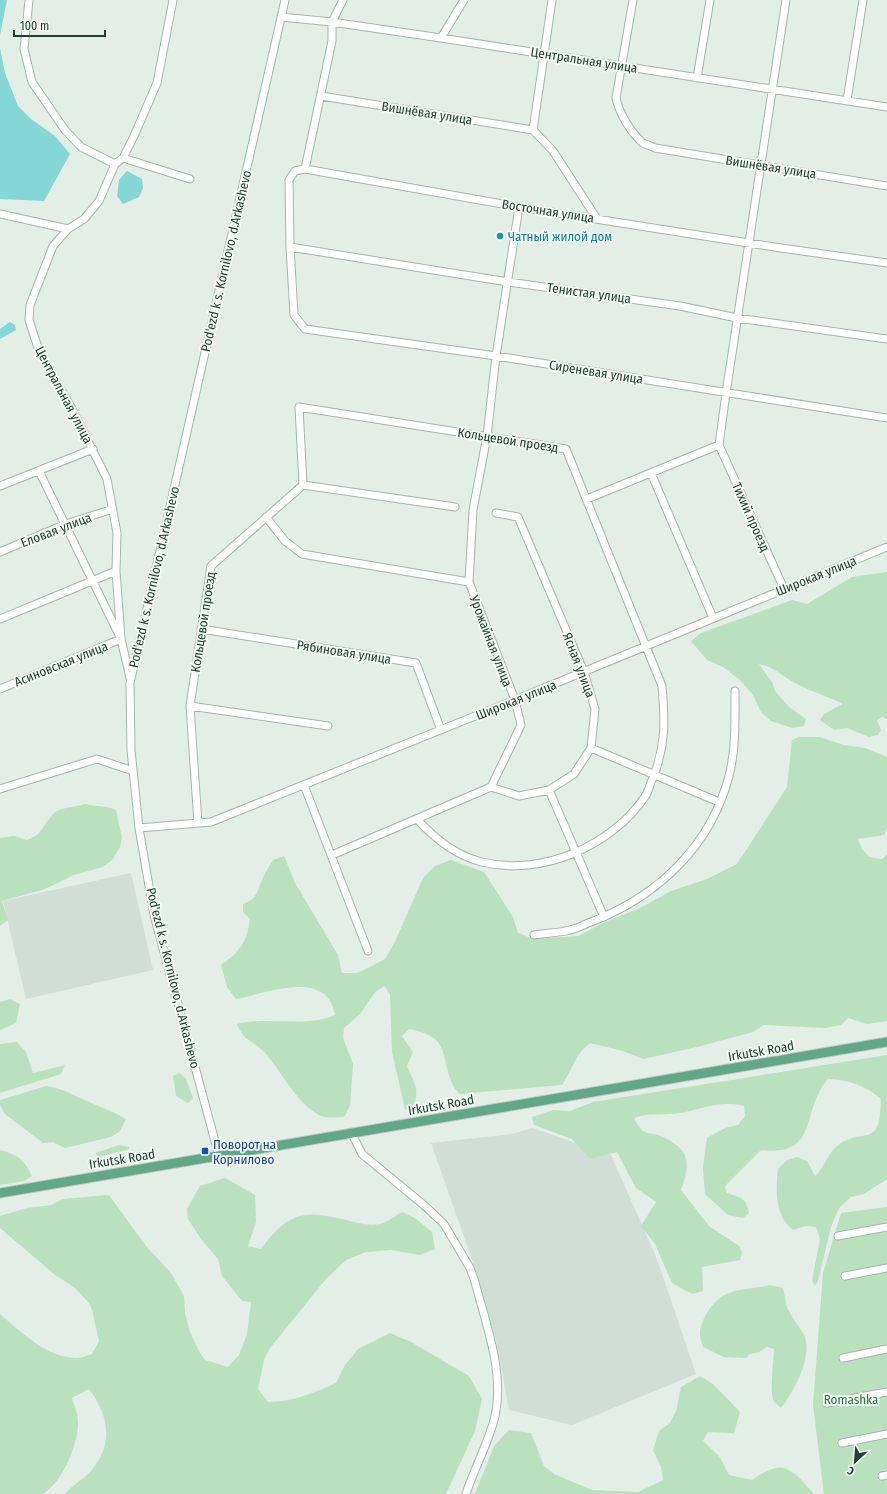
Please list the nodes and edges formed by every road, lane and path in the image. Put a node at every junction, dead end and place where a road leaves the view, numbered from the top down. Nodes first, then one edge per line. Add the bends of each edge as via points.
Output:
1 (29, 0) edge
2 (173, 0) edge
3 (285, 0) edge
4 (343, 0) edge
5 (464, 0) edge
6 (552, 0) edge
7 (633, 0) edge
8 (710, 0) edge
9 (786, 0) edge
10 (863, 0) edge
11 (281, 17) junction
12 (332, 22) junction
13 (442, 38) junction
14 (544, 54) junction
15 (621, 67) junction
16 (697, 78) junction
17 (772, 89) junction
18 (321, 96) junction
19 (847, 100) junction
20 (887, 107) edge
21 (533, 130) junction
22 (123, 158) junction
23 (115, 164) junction
24 (761, 166) junction
25 (305, 169) junction
26 (190, 179) dead end
27 (887, 186) edge
28 (519, 206) junction
29 (0, 214) edge
30 (597, 219) junction
31 (68, 229) junction
32 (750, 243) junction
33 (290, 247) junction
34 (887, 263) edge
35 (508, 282) junction
36 (737, 318) junction
37 (887, 339) edge
38 (496, 356) junction
39 (726, 393) junction
40 (887, 418) edge
41 (487, 436) junction
42 (719, 445) junction
43 (93, 449) junction
44 (39, 471) junction
45 (651, 473) junction
46 (303, 485) junction
47 (0, 486) edge
48 (587, 499) junction
49 (455, 507) dead end
50 (113, 509) junction
51 (496, 513) dead end
52 (266, 517) junction
53 (66, 524) junction
54 (887, 547) edge
55 (0, 552) edge
56 (116, 571) junction
57 (93, 581) junction
58 (468, 582) junction
59 (784, 589) junction
60 (713, 618) junction
61 (0, 619) edge
62 (201, 629) junction
63 (121, 639) junction
64 (647, 646) junction
65 (584, 672) junction
66 (130, 683) junction
67 (0, 689) edge
68 (735, 691) dead end
69 (515, 700) junction
70 (190, 706) junction
71 (328, 726) dead end
72 (441, 730) junction
73 (591, 748) junction
74 (133, 772) junction
75 (654, 775) junction
76 (304, 784) junction
77 (491, 787) junction
78 (0, 789) edge
79 (549, 790) junction
80 (719, 802) junction
81 (417, 819) junction
82 (198, 823) junction
83 (139, 828) junction
84 (576, 852) junction
85 (332, 855) junction
86 (604, 917) junction
87 (534, 935) dead end
88 (368, 952) dead end
89 (887, 1042) edge
90 (352, 1134) junction
91 (219, 1156) junction
92 (0, 1193) edge
93 (887, 1227) edge
94 (838, 1236) dead end
95 (887, 1268) edge
96 (845, 1276) dead end
97 (887, 1349) edge
98 (843, 1358) dead end
99 (887, 1392) edge
100 (827, 1403) dead end
101 (887, 1434) edge
102 (842, 1443) dead end
103 (466, 1494) edge

1 - 23 street via 24,48 32,82 65,130 81,147
2 - 22 street, Центральная улица via 157,83
3 - 11 street, Pod'ezd k s. Kornilovo, d.Arkashevo
4 - 12 street
5 - 13 street
6 - 14 street
7 - 15 street
8 - 16 street
9 - 17 street
10 - 19 street
11 - 12 street, Центральная улица
11 - 66 street, Pod'ezd k s. Kornilovo, d.Arkashevo
12 - 13 street, Центральная улица
12 - 18 street via 332,41
13 - 14 street, Центральная улица
14 - 15 street, Центральная улица
14 - 21 street
15 - 16 street, Центральная улица
15 - 24 street, Вишнёвая улица via 616,98 618,107 643,143 655,148
16 - 17 street, Центральная улица
17 - 19 street, Центральная улица
17 - 24 street
18 - 21 street, Вишнёвая улица
18 - 25 street
19 - 20 street, Центральная улица
21 - 30 street via 553,151
22 - 23 street, Центральная улица
22 - 26 street
23 - 31 street, Центральная улица via 99,201 84,220
24 - 27 street, Вишнёвая улица
24 - 32 street
25 - 28 street, Восточная улица
25 - 33 street via 295,171 289,180
28 - 30 street, Восточная улица
28 - 35 street
29 - 31 street
30 - 32 street, Восточная улица
31 - 43 street, Центральная улица via 53,246 46,262 30,305 29,320 39,351
32 - 34 street, Восточная улица
32 - 36 street
33 - 35 street, Тенистая улица
33 - 38 street, Сиреневая улица via 294,315 305,328
35 - 36 street, Тенистая улица via 680,306
35 - 38 street
36 - 37 street, Тенистая улица
36 - 39 street
38 - 39 street, Сиреневая улица
38 - 41 street
39 - 40 street, Сиреневая улица
39 - 42 street
41 - 46 street, Кольцевой проезд via 299,407
41 - 48 street, Кольцевой проезд via 566,449
41 - 58 street via 473,510
42 - 45 street
42 - 59 street, Тихий проезд
43 - 44 street
43 - 50 street, Центральная улица via 107,479
44 - 47 street
44 - 53 street
45 - 48 street
45 - 60 street
46 - 49 street
46 - 52 street, Кольцевой проезд
48 - 64 street, Кольцевой проезд
50 - 53 street, Еловая улица
50 - 56 street, Центральная улица via 117,533
51 - 65 street, Ясная улица via 518,517
52 - 58 street, Урожайная улица via 285,541 302,554
52 - 62 street, Кольцевой проезд via 211,566
53 - 55 street, Еловая улица
53 - 57 street
54 - 59 street, Широкая улица
56 - 57 street
56 - 63 street, Центральная улица
57 - 61 street
57 - 63 street
58 - 69 street, Урожайная улица
59 - 60 street, Широкая улица
60 - 64 street, Широкая улица
62 - 70 street, Кольцевой проезд
62 - 72 street, Рябиновая улица via 416,663
63 - 66 street, Центральная улица
63 - 67 street, Асиновская улица
64 - 65 street, Широкая улица
64 - 75 street, Кольцевой проезд via 662,686 665,724 660,759
65 - 69 street, Широкая улица
65 - 73 street, Ясная улица via 595,709
66 - 74 street, Pod'ezd k s. Kornilovo, d.Arkashevo
68 - 80 street via 733,751
69 - 72 street, Широкая улица
69 - 77 street, Урожайная улица via 521,725
70 - 71 street
70 - 82 street, Кольцевой проезд
72 - 76 street, Широкая улица
73 - 75 street
73 - 79 street, Ясная улица via 574,774
74 - 78 street via 97,759
74 - 83 street, Pod'ezd k s. Kornilovo, d.Arkashevo
75 - 80 street
75 - 84 street, Кольцевой проезд via 646,794 623,822 596,843
76 - 82 street, Широкая улица via 211,822
76 - 85 street
77 - 79 street, Ясная улица via 519,796
77 - 81 street
79 - 84 street
80 - 86 street via 706,830 688,856 666,879 638,900
81 - 84 street, Кольцевой проезд via 451,849 481,862 514,866 552,862
81 - 85 street
82 - 83 street, Широкая улица
83 - 91 street, Pod'ezd k s. Kornilovo, d.Arkashevo via 154,915
84 - 86 street
85 - 88 street
86 - 87 street via 570,930
89 - 90 main road, Irkutsk Road
90 - 91 main road, Irkutsk Road
90 - 103 street via 362,1154 444,1224 467,1262 475,1282 497,1368 498,1403 487,1444
91 - 92 main road, Irkutsk Road
93 - 94 street
95 - 96 street
97 - 98 street
99 - 100 street
101 - 102 street

